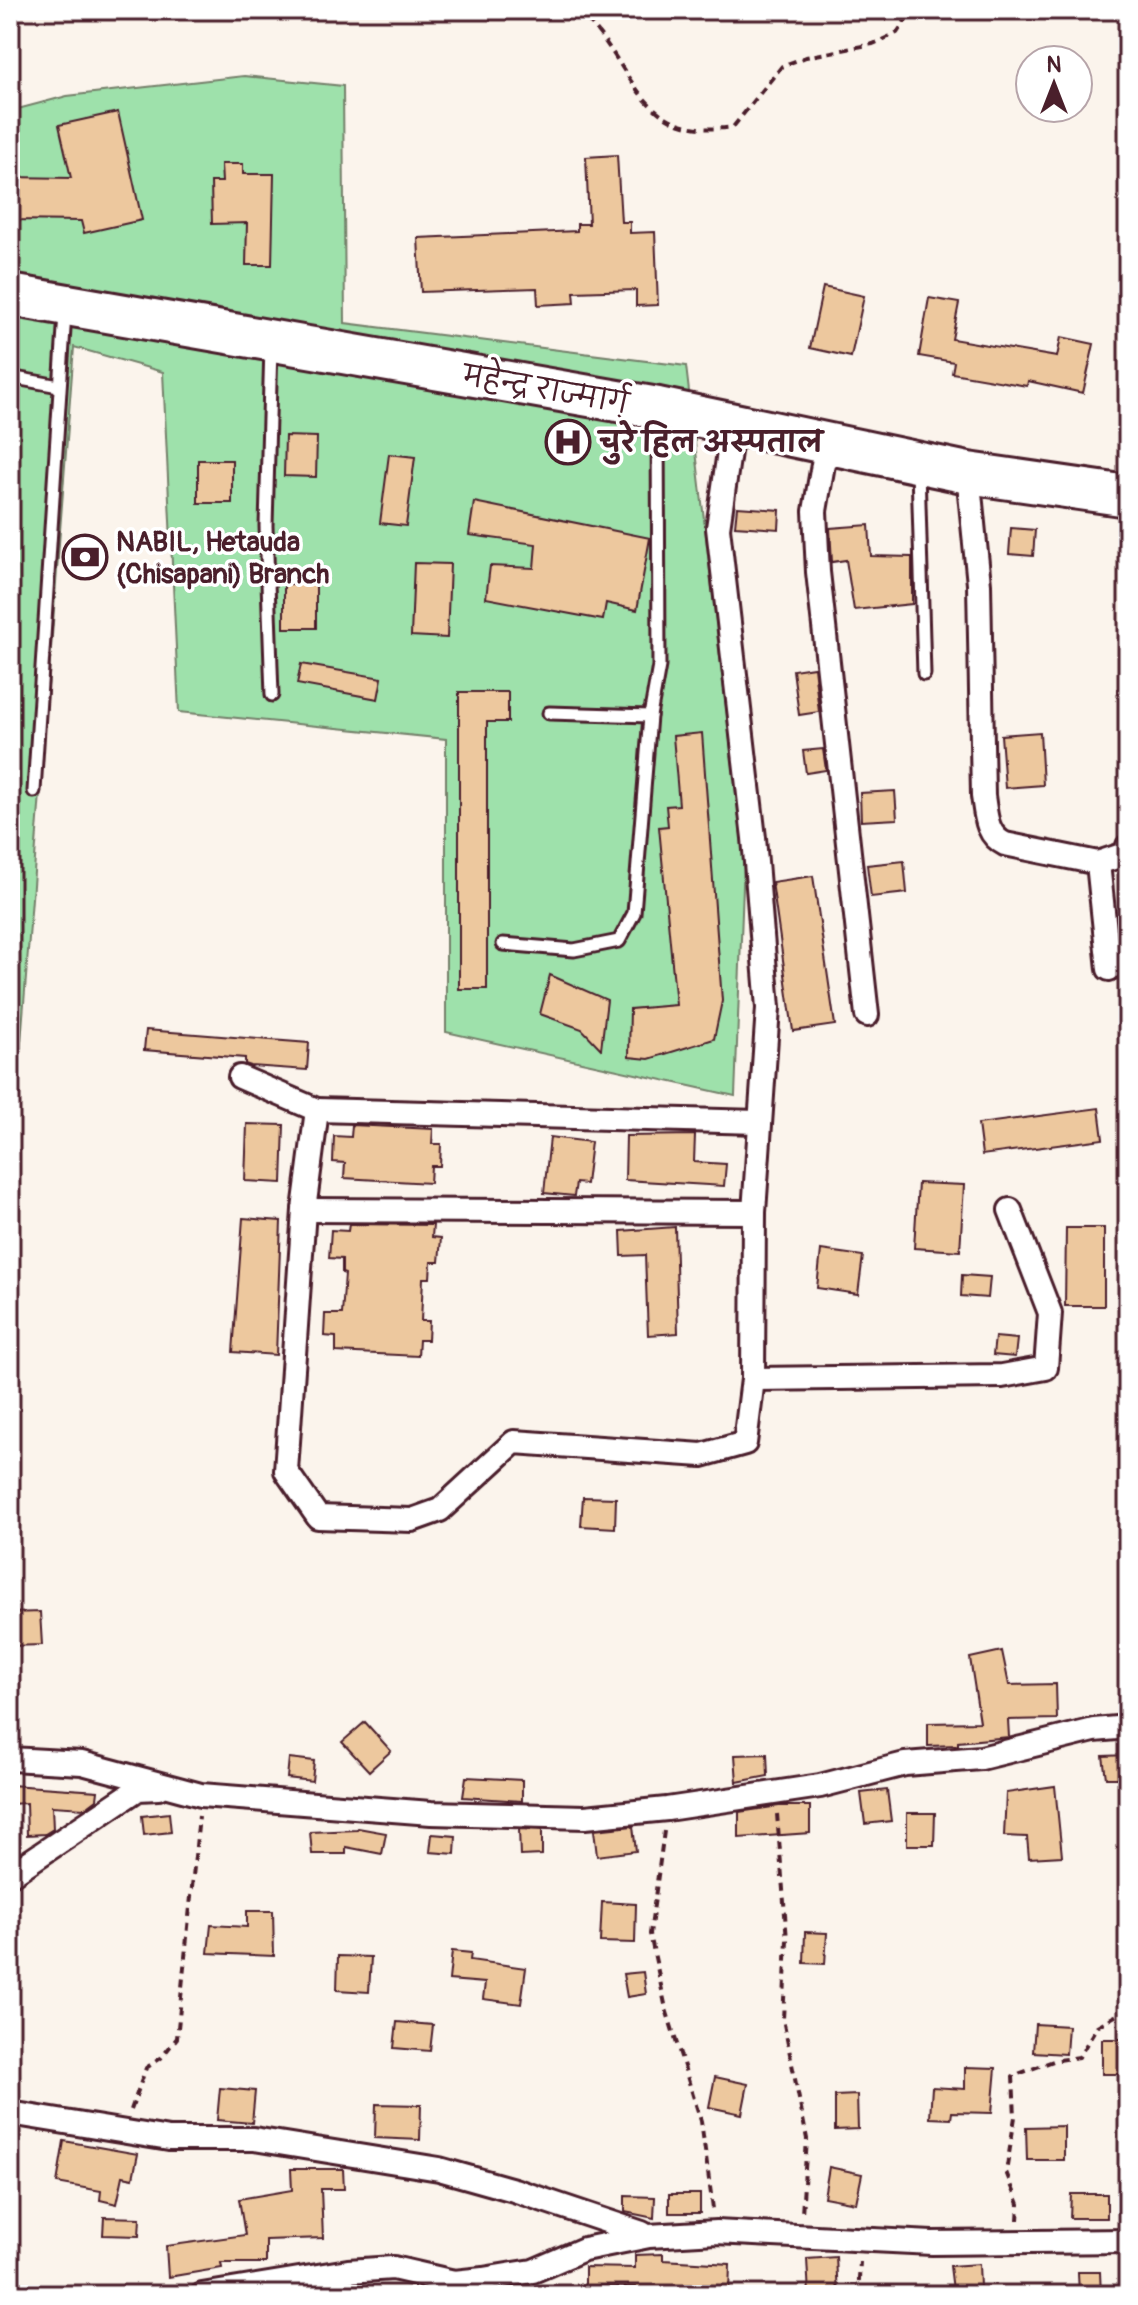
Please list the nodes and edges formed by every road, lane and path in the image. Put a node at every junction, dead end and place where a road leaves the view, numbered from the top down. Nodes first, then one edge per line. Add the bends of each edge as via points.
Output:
1 (577, 10) edge
2 (912, 10) edge
3 (10, 295) edge
4 (65, 304) junction
5 (271, 341) junction
6 (10, 377) edge
7 (59, 386) junction
8 (658, 408) junction
9 (733, 424) junction
10 (827, 441) junction
11 (917, 461) junction
12 (968, 473) junction
13 (1128, 496) edge
14 (924, 674) dead end
15 (272, 695) dead end
16 (549, 713) dead end
17 (650, 716) junction
18 (34, 791) dead end
19 (1128, 846) edge
20 (1098, 863) junction
21 (503, 944) dead end
22 (1109, 969) dead end
23 (867, 1015) dead end
24 (240, 1077) dead end
25 (317, 1110) junction
26 (759, 1122) junction
27 (304, 1210) junction
28 (1010, 1210) dead end
29 (754, 1212) junction
30 (753, 1379) junction
31 (1128, 1727) edge
32 (10, 1759) edge
33 (171, 1787) junction
34 (775, 1792) junction
35 (201, 1795) junction
36 (667, 1809) junction
37 (10, 1875) edge
38 (1128, 2009) edge
39 (10, 2113) edge
40 (124, 2131) junction
41 (716, 2232) junction
42 (649, 2236) junction
43 (801, 2236) junction
44 (861, 2239) junction
45 (1128, 2241) edge
46 (1016, 2242) junction
47 (202, 2295) edge
48 (858, 2295) edge

1 - 2 path via 652,109 705,131 733,127 782,66 873,44 897,33
3 - 4 highway, महेन्द्र राज्मार्ग्
4 - 5 highway, महेन्द्र राज्मार्ग्
4 - 7 lane
5 - 8 highway, महेन्द्र राज्मार्ग्
5 - 15 lane via 266,526
6 - 7 lane
7 - 18 lane
8 - 9 highway, महेन्द्र राज्मार्ग्
8 - 17 lane via 659,666
9 - 10 highway, महेन्द्र राज्मार्ग्
9 - 26 street via 718,528 768,1008
10 - 11 highway, महेन्द्र राज्मार्ग्
10 - 23 street via 815,511 818,572
11 - 12 highway, महेन्द्र राज्मार्ग्
11 - 14 lane
12 - 13 highway, महेन्द्र राज्मार्ग्
12 - 20 street via 979,584 982,780 988,825 1005,844
16 - 17 lane
17 - 21 lane via 634,913 619,941 574,950
19 - 20 street via 1125,854
20 - 22 street
24 - 25 street
25 - 26 street
25 - 27 street
26 - 29 street
27 - 29 street
27 - 30 street via 286,1471 318,1517 412,1520 440,1510 514,1442 702,1455 745,1443
28 - 30 street via 1050,1313 1046,1368 1002,1376
29 - 30 street
31 - 34 street via 1094,1730 1012,1753 905,1764
32 - 33 street via 82,1763
33 - 35 street
33 - 37 street via 138,1789
34 - 36 street
34 - 43 path via 787,1940 783,2019 807,2139
35 - 36 street via 524,1817
35 - 40 path via 177,2038 139,2080
36 - 41 path via 650,1934 666,2009 701,2121
38 - 46 path via 1097,2026 1079,2057 1013,2076 1015,2117 1006,2172 1019,2204
39 - 40 street
40 - 42 street via 169,2139 254,2139 439,2169
41 - 42 street
41 - 43 street
42 - 47 street via 584,2249 533,2271 483,2279 454,2282 393,2268
43 - 44 street
44 - 46 street
44 - 48 path
45 - 46 street

